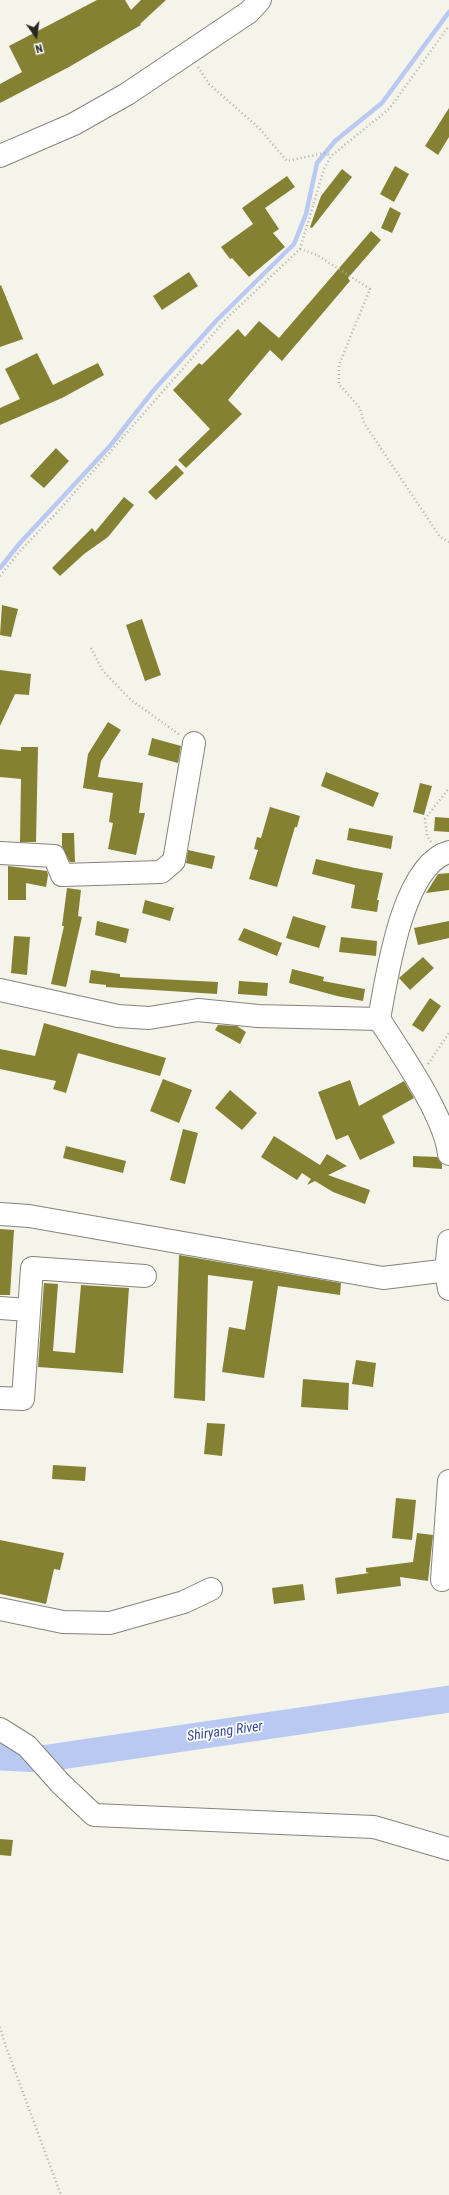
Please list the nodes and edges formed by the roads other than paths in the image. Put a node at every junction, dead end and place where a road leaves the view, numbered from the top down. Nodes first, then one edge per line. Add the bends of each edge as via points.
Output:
1 (260, 0) edge
2 (0, 156) edge
3 (194, 743) road end
4 (0, 853) edge
5 (444, 853) edge
6 (0, 990) edge
7 (379, 1019) junction
8 (449, 1154) edge
9 (0, 1214) edge
10 (449, 1241) edge
11 (145, 1276) dead end
12 (448, 1276) edge
13 (0, 1308) edge
14 (28, 1310) junction
15 (0, 1398) edge
16 (449, 1481) edge
17 (442, 1580) dead end
18 (211, 1590) dead end
19 (0, 1609) edge
20 (0, 1729) edge
21 (449, 1849) edge

1 - 2 street via 249,12 127,94 74,124
3 - 4 street via 174,861 161,872 62,875 54,856
5 - 7 street via 423,870 404,911 392,952
6 - 7 street via 118,1016 150,1018 198,1010 258,1016
7 - 8 street via 418,1080 436,1116
9 - 12 street via 29,1216 383,1278
10 - 12 street
11 - 14 street via 32,1268
13 - 14 street
14 - 15 street via 23,1399
16 - 17 street
18 - 19 street via 184,1602 110,1623 63,1622
20 - 21 street via 27,1746 61,1784 94,1815 374,1827

